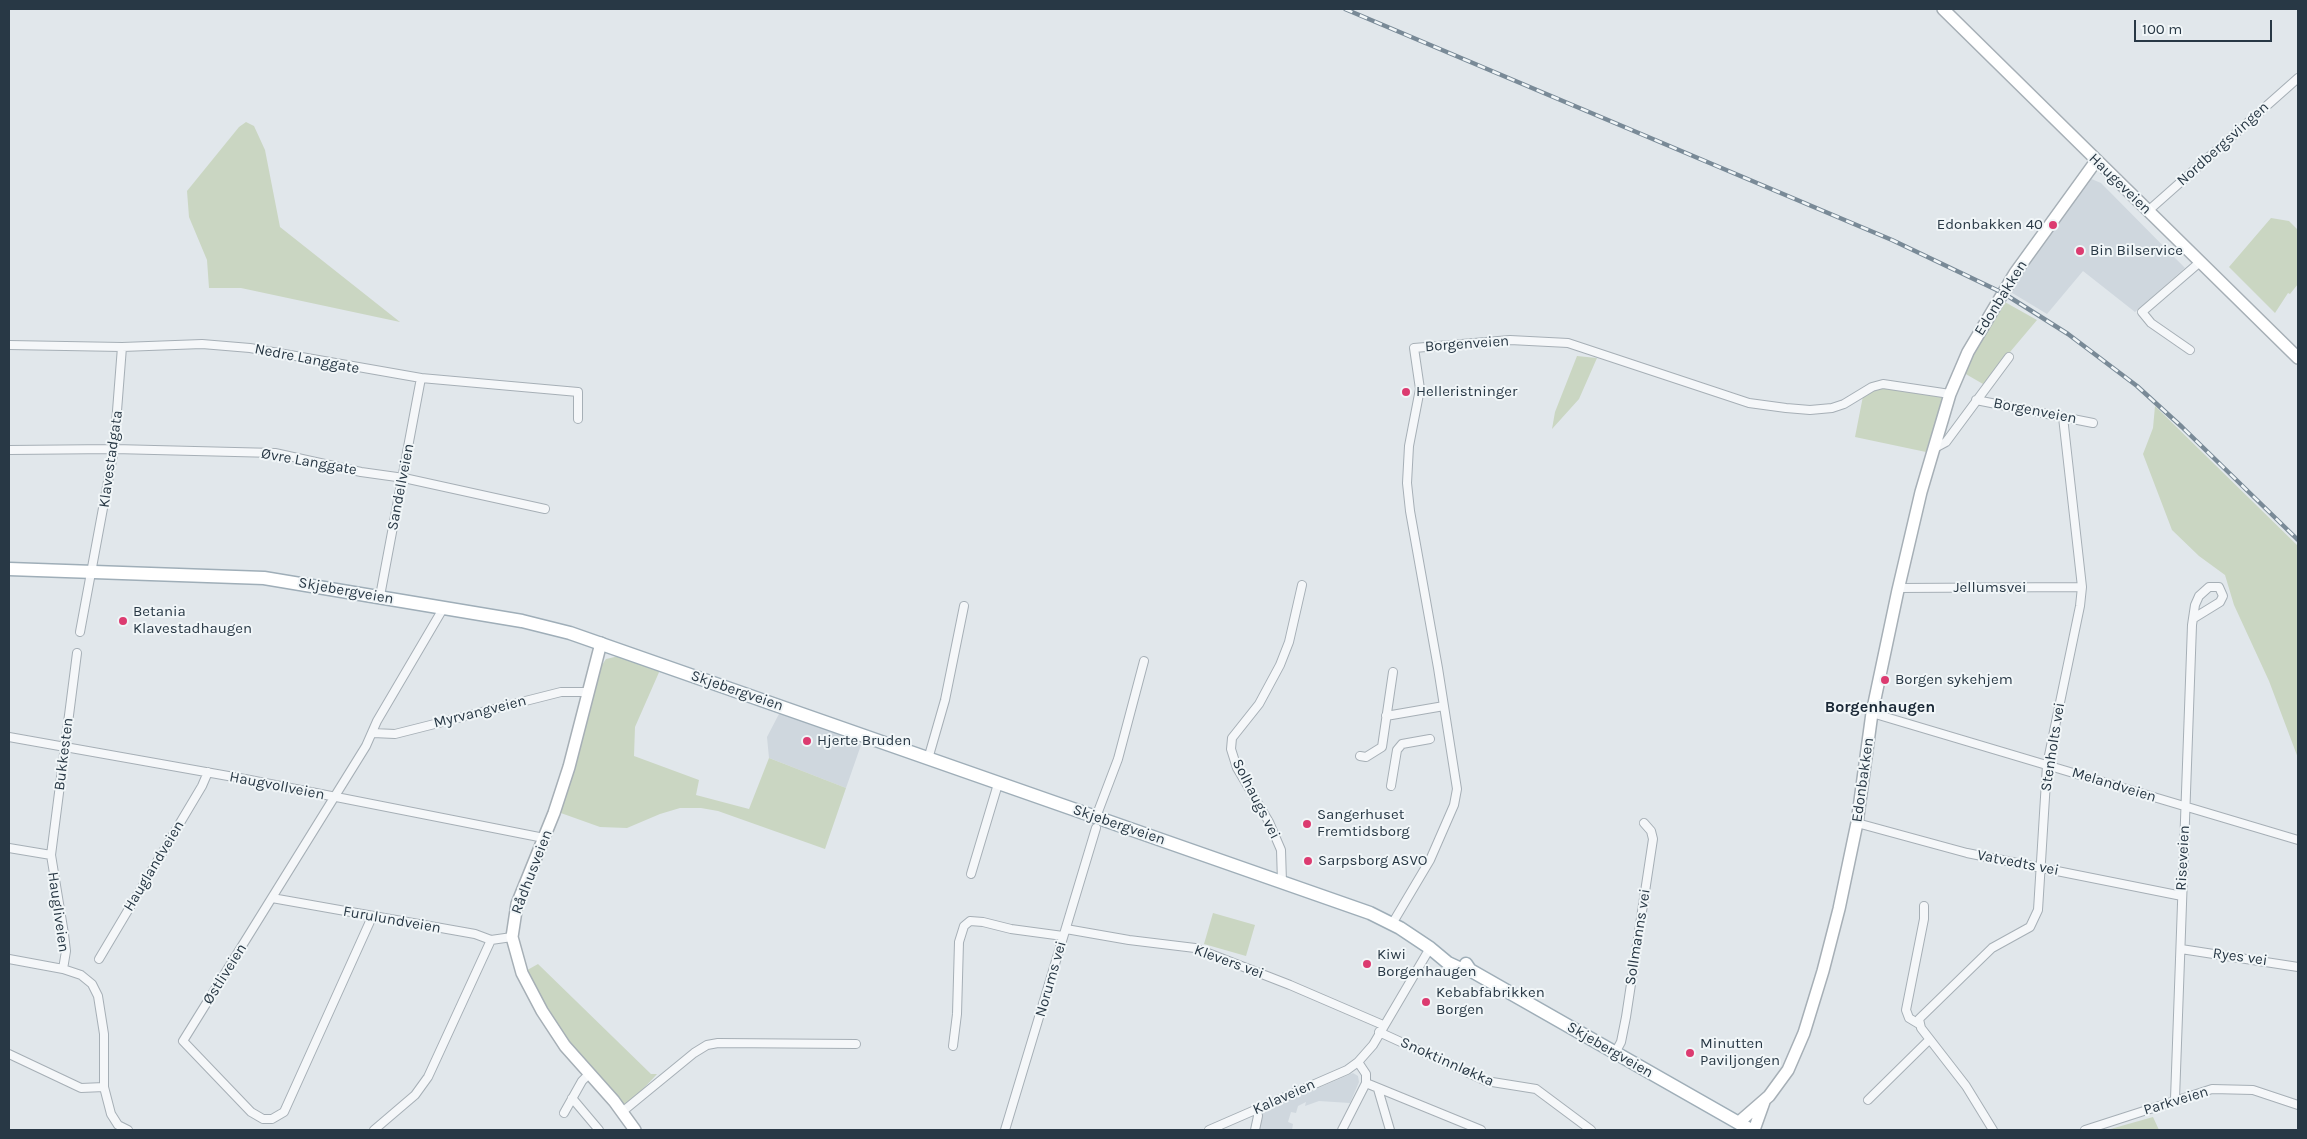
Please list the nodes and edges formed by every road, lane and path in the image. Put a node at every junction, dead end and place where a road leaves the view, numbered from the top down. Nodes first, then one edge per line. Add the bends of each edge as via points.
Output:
1 (1943, 9) edge
2 (2298, 78) edge
3 (2096, 161) junction
4 (2148, 211) junction
5 (2200, 262) junction
6 (9, 345) edge
7 (122, 347) junction
8 (2190, 350) dead end
9 (2009, 357) dead end
10 (2298, 358) edge
11 (421, 378) junction
12 (1950, 394) junction
13 (1976, 400) junction
14 (2063, 417) junction
15 (578, 419) dead end
16 (2094, 423) dead end
17 (114, 449) junction
18 (1932, 449) junction
19 (9, 450) edge
20 (404, 478) junction
21 (545, 509) dead end
22 (9, 569) edge
23 (90, 571) junction
24 (1302, 585) dead end
25 (2082, 587) junction
26 (1899, 588) junction
27 (380, 596) junction
28 (964, 606) dead end
29 (444, 607) junction
30 (2194, 618) junction
31 (80, 632) dead end
32 (601, 643) junction
33 (76, 653) dead end
34 (1144, 661) dead end
35 (1393, 672) dead end
36 (588, 692) junction
37 (1444, 706) junction
38 (1872, 712) junction
39 (1386, 716) junction
40 (373, 733) junction
41 (9, 737) edge
42 (1430, 739) dead end
43 (66, 748) junction
44 (1360, 756) dead end
45 (928, 759) junction
46 (2048, 765) junction
47 (208, 772) junction
48 (998, 784) junction
49 (1391, 786) dead end
50 (334, 797) junction
51 (2186, 807) junction
52 (1096, 822) junction
53 (1644, 823) dead end
54 (1857, 823) junction
55 (544, 838) junction
56 (2298, 840) edge
57 (9, 848) edge
58 (51, 855) junction
59 (2041, 868) junction
60 (971, 874) dead end
61 (1282, 882) junction
62 (2182, 896) junction
63 (272, 898) junction
64 (1924, 906) dead end
65 (372, 917) junction
66 (1392, 924) junction
67 (1065, 932) junction
68 (512, 937) junction
69 (492, 940) junction
70 (1431, 949) junction
71 (2181, 949) junction
72 (9, 959) edge
73 (99, 959) dead end
74 (2298, 966) edge
75 (63, 969) junction
76 (1919, 1024) junction
77 (1381, 1028) junction
78 (1929, 1040) junction
79 (856, 1044) dead end
80 (953, 1046) dead end
81 (1615, 1053) junction
82 (9, 1054) edge
83 (1358, 1062) junction
84 (590, 1073) junction
85 (1366, 1083) junction
86 (104, 1088) junction
87 (1378, 1089) junction
88 (572, 1098) junction
89 (2175, 1099) junction
90 (1765, 1100) junction
91 (1868, 1100) dead end
92 (2298, 1105) edge
93 (1257, 1110) junction
94 (622, 1112) junction
95 (564, 1113) dead end
96 (1738, 1123) junction
97 (128, 1130) edge
98 (374, 1130) edge
99 (599, 1130) edge
100 (636, 1130) edge
101 (1005, 1130) edge
102 (1209, 1130) edge
103 (1255, 1130) edge
104 (1342, 1130) edge
105 (1390, 1130) edge
106 (1481, 1130) edge
107 (1591, 1130) edge
108 (1752, 1130) edge
109 (1993, 1130) edge
110 (2085, 1130) edge

1 - 3 street, Haugeveien
2 - 4 street, Nordbergsvingen
3 - 4 street, Haugeveien
3 - 12 street, Edonbakken via 2015,273 1968,352
4 - 5 street, Haugeveien
5 - 8 street via 2142,312
5 - 10 street, Haugeveien
6 - 7 street, Nedre Langgate
7 - 11 street, Nedre Langgate via 227,345
7 - 17 street, Klavestadgata
9 - 13 street
11 - 15 street, Nedre Langgate via 578,392
11 - 20 street, Sandellveien
12 - 18 street, Edonbakken
12 - 37 street, Borgenveien via 1887,384 1872,387 1832,408 1786,408 1749,403 1568,343 1510,340 1414,348 1420,389 1409,446 1407,483
13 - 14 street, Borgenveien
13 - 18 street via 1946,442
14 - 16 street, Borgenveien
14 - 25 street, Stenholts vei
17 - 19 street, Øvre Langgate
17 - 20 street, Øvre Langgate via 275,453
17 - 23 street, Klavestadgata
18 - 26 street, Edonbakken
20 - 21 street, Øvre Langgate
20 - 27 street, Sandellveien
22 - 23 main road, Skjebergveien
23 - 27 main road, Skjebergveien via 264,578
23 - 31 street, Klavestadgata
24 - 61 street, Solhaugs vei via 1289,642 1280,665 1259,704 1232,738 1237,768 1269,822 1281,850
25 - 26 street, Jellumsvei
25 - 46 street, Stenholts vei
26 - 38 street, Edonbakken
27 - 29 main road, Skjebergveien
28 - 45 street via 945,700
29 - 32 main road, Skjebergveien via 522,621
29 - 40 street, Østliveien via 376,721
30 - 30 street, Riseveien via 2195,605 2204,590 2219,587 2223,596 2220,602
30 - 51 street, Riseveien
32 - 36 street, Rådhusveien
32 - 45 main road, Skjebergveien
33 - 43 street, Bukkesten
34 - 52 street, Norums vei via 1118,759
35 - 39 street
36 - 40 street, Myrvangveien via 561,692 395,734
36 - 55 street, Rådhusveien via 569,767
37 - 39 street
37 - 66 street, Borgenveien via 1456,798 1430,860
38 - 46 street, Melandveien
38 - 54 street, Edonbakken
39 - 44 street via 1382,747 1366,757
40 - 50 street, Østliveien
41 - 43 street, Haugvollveien
42 - 49 street via 1402,744 1397,750
43 - 47 street, Haugvollveien
43 - 58 street, Bukkesten
45 - 48 main road, Skjebergveien
46 - 51 street, Melandveien
46 - 59 street, Stenholts vei
47 - 50 street, Haugvollveien
47 - 73 street, Hauglandveien
48 - 52 main road, Skjebergveien
48 - 60 street
50 - 55 street, Haugvollveien
50 - 63 street, Østliveien
51 - 56 street, Melandveien
51 - 62 street, Riseveien
52 - 61 main road, Skjebergveien
52 - 67 street, Norums vei
53 - 81 street, Sollmanns vei via 1651,830 1653,839 1628,1008 1621,1042
54 - 59 street, Vatvedts vei via 1927,844
54 - 90 street, Edonbakken via 1831,946 1804,1032 1788,1070
55 - 68 street, Rådhusveien via 517,904
57 - 58 street
58 - 75 street, Haugliveien via 66,951
59 - 62 street, Vatvedts vei
59 - 76 street, Stenholts vei via 2034,923 1992,948 1928,1009
61 - 66 main road, Skjebergveien
62 - 71 street, Riseveien
63 - 65 street, Furulundveien
63 - 65 street, Østliveien via 183,1041 250,1112 272,1120 289,1104
64 - 76 street via 1906,1010 1909,1018
65 - 69 street, Furulundveien via 475,934
66 - 70 main road, Skjebergveien
67 - 77 street, Klevers vei via 1195,948 1290,985
67 - 80 street, Klevers vei via 1011,929 970,921 964,926 959,942
67 - 101 street, Norums vei
68 - 69 street, Furulundveien
68 - 84 street, Rådhusveien via 522,973 542,1011 565,1046
69 - 98 street via 428,1077 415,1095
70 - 77 street
70 - 81 main road, Skjebergveien via 1452,955 1470,970
71 - 74 street, Ryes vei
71 - 89 street, Riseveien
72 - 75 street, Haugliveien
75 - 86 street, Haugliveien via 81,975 92,984 98,996 104,1034
76 - 78 street
77 - 83 street
77 - 107 street, Snoktinnløkka via 1486,1082 1536,1089
78 - 91 street
78 - 109 street via 1966,1086
79 - 94 street via 718,1043 707,1046
81 - 96 main road, Skjebergveien
82 - 86 street via 81,1088
83 - 85 street via 1366,1074
83 - 93 street, Kalaveien
84 - 88 street
84 - 94 street, Rådhusveien
85 - 87 street
85 - 104 street
86 - 97 street via 111,1114 118,1125
87 - 105 street
87 - 106 street
88 - 95 street
88 - 99 street
89 - 92 street, Parkveien via 2205,1090 2239,1088 2267,1093
89 - 110 street, Parkveien
90 - 96 street, Edonbakken
90 - 108 street, Edonbakken
93 - 102 street, Kalaveien
93 - 103 street
94 - 100 street, Rådhusveien
96 - 108 main road, Skjebergveien

